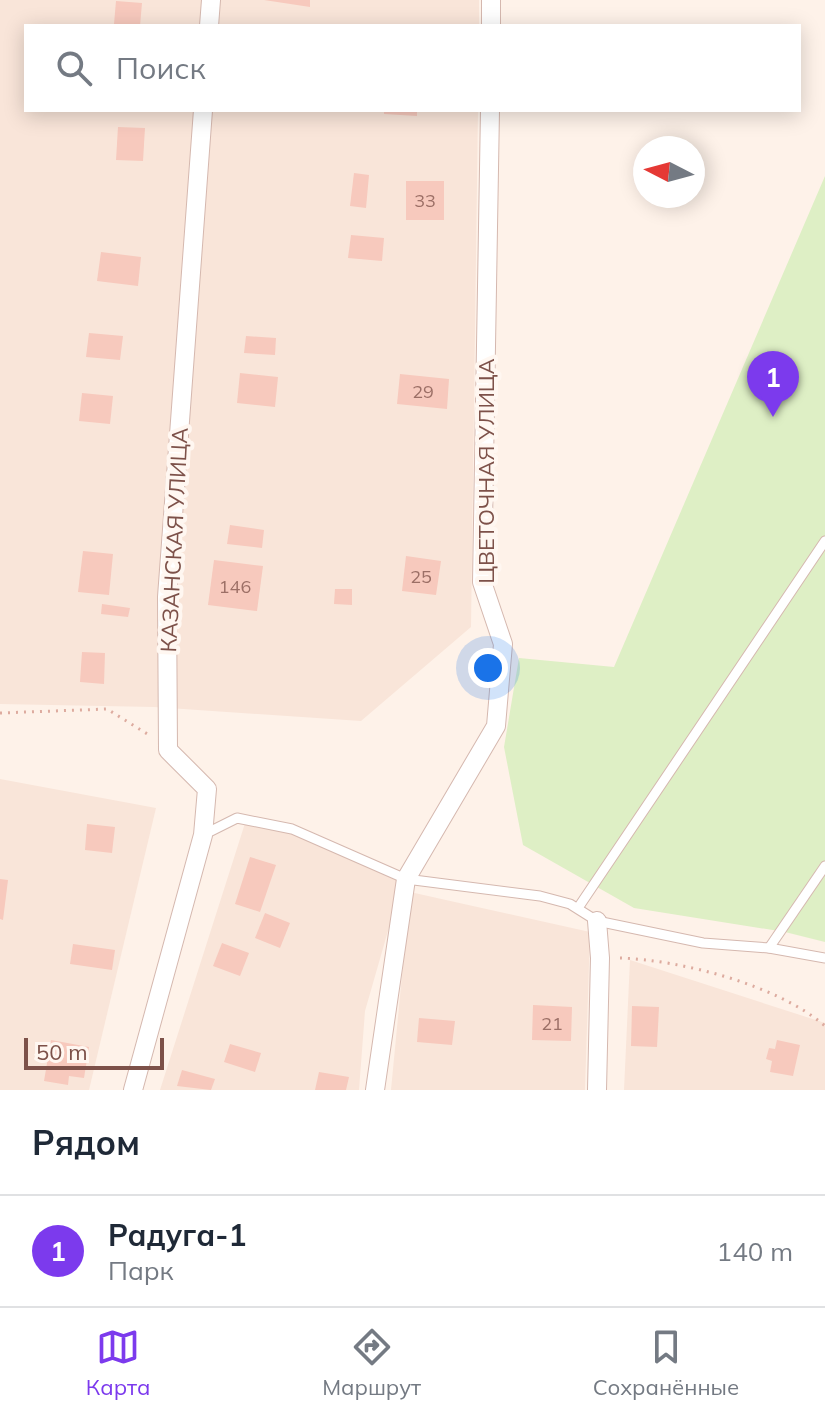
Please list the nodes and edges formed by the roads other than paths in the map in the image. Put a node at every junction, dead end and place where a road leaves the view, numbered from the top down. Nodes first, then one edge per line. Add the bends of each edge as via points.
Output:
1 (211, 0) edge
2 (491, 0) edge
3 (209, 24) edge
4 (491, 24) edge
5 (203, 112) edge
6 (490, 112) edge
7 (825, 541) edge
8 (203, 835) junction
9 (825, 866) edge
10 (406, 879) junction
11 (578, 908) junction
12 (597, 921) junction
13 (769, 948) junction
14 (825, 958) edge
15 (133, 1090) edge
16 (375, 1090) edge
17 (597, 1090) edge

1 - 3 street
2 - 4 street
5 - 8 street, КАЗАНСКАЯ УЛИЦА via 167,597 168,750 207,789
6 - 10 street, ЦВЕТОЧНАЯ УЛИЦА via 482,582 503,644 496,726
7 - 11 lane
8 - 10 lane via 237,818 292,829
8 - 15 street
9 - 13 lane
10 - 11 lane via 516,892
10 - 16 street, ЦВЕТОЧНАЯ УЛИЦА
11 - 12 lane
12 - 13 lane via 703,943
12 - 17 street
13 - 14 lane

